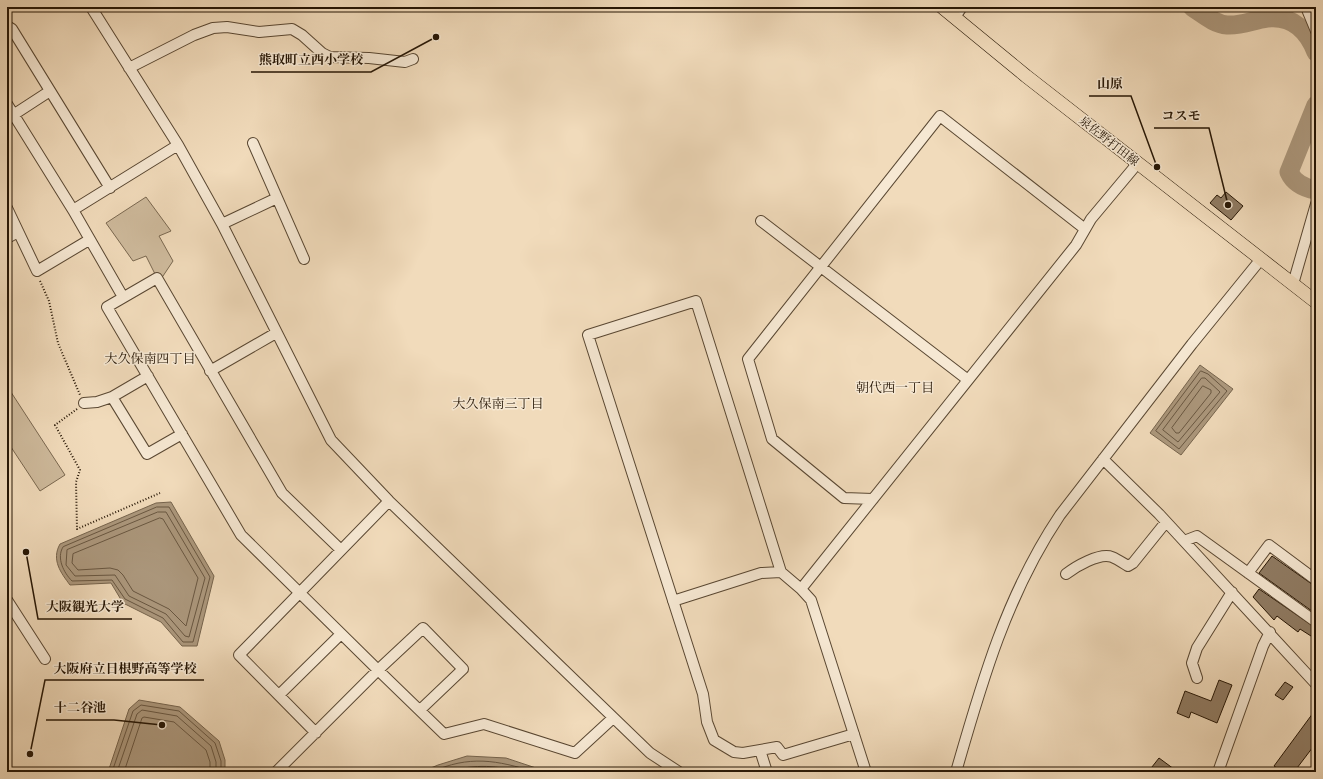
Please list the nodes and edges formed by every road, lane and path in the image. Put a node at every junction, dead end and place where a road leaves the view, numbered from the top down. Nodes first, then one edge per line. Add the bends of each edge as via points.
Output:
1 (91, 7) edge
2 (942, 7) edge
3 (1306, 7) edge
4 (958, 12) edge
5 (7, 26) edge
6 (1316, 31) edge
7 (413, 59) dead end
8 (130, 68) junction
9 (50, 91) junction
10 (7, 104) edge
11 (10, 117) edge
12 (254, 143) dead end
13 (178, 145) junction
14 (1137, 164) junction
15 (110, 188) junction
16 (278, 198) junction
17 (1316, 205) edge
18 (7, 208) edge
19 (73, 210) junction
20 (761, 221) dead end
21 (222, 224) junction
22 (1085, 229) junction
23 (18, 232) junction
24 (7, 238) edge
25 (89, 240) junction
26 (304, 258) dead end
27 (1261, 259) junction
28 (821, 266) junction
29 (37, 271) junction
30 (1294, 284) junction
31 (123, 297) junction
32 (1316, 302) edge
33 (276, 333) junction
34 (210, 371) junction
35 (148, 376) junction
36 (968, 380) junction
37 (112, 397) junction
38 (84, 403) junction
39 (182, 434) junction
40 (1103, 459) junction
41 (160, 493) dead end
42 (873, 499) junction
43 (389, 501) junction
44 (1166, 522) junction
45 (1184, 541) junction
46 (342, 550) junction
47 (781, 572) junction
48 (1248, 573) junction
49 (1066, 574) dead end
50 (1316, 580) edge
51 (801, 590) junction
52 (1232, 592) junction
53 (299, 593) junction
54 (7, 600) edge
55 (673, 601) junction
56 (1316, 622) edge
57 (1270, 632) junction
58 (341, 634) junction
59 (45, 658) dead end
60 (378, 670) junction
61 (1197, 678) dead end
62 (1316, 684) edge
63 (279, 695) junction
64 (420, 710) junction
65 (613, 718) junction
66 (316, 733) junction
67 (854, 734) junction
68 (760, 750) junction
69 (276, 772) edge
70 (679, 772) edge
71 (768, 772) edge
72 (866, 772) edge
73 (956, 772) edge
74 (1218, 772) edge

1 - 8 street
2 - 4 main road, 泉佐野打田線
3 - 6 street
4 - 14 main road, 泉佐野打田線 via 1026,76
5 - 9 street via 12,29
7 - 8 street via 405,62 330,57 292,29 259,32 226,27 213,28 194,35
8 - 13 street
9 - 11 street
9 - 15 street
10 - 11 street
11 - 19 street
12 - 16 street
13 - 15 street
13 - 21 street
14 - 22 street
14 - 27 main road, 泉佐野打田線
15 - 19 street
16 - 21 street
16 - 26 street
17 - 30 street
18 - 23 street
19 - 25 street
20 - 28 street
21 - 33 street
22 - 28 street via 940,116
22 - 36 street via 1076,245
23 - 24 street
23 - 29 street
25 - 29 street
25 - 31 street
27 - 30 main road, 泉佐野打田線
27 - 40 street
28 - 36 street
28 - 42 street via 748,359 772,439 844,498
29 - 38 path via 49,300 58,342
30 - 32 main road, 泉佐野打田線
31 - 34 street via 157,278
31 - 35 street via 107,307
33 - 34 street
33 - 43 street via 331,440
34 - 46 street via 282,493
35 - 37 street
35 - 39 street
36 - 42 street
37 - 38 street
37 - 39 street via 147,454
38 - 41 path via 55,425 80,470 76,482 77,529
39 - 53 street via 241,535
40 - 44 street
40 - 73 street via 1060,515 1027,569 997,637
42 - 51 street
43 - 46 street
43 - 65 street
44 - 45 street
44 - 49 street via 1128,566 1111,556 1102,556
45 - 48 street via 1197,536
45 - 52 street
46 - 53 street
47 - 51 street
47 - 55 street via 761,573
47 - 55 street via 696,301 588,335
48 - 50 street via 1269,545
48 - 56 street
51 - 67 street via 811,600
52 - 57 street
52 - 61 street via 1197,648 1192,663
53 - 58 street
53 - 63 street via 239,655
54 - 59 street
55 - 68 street via 703,694 707,722 714,740 734,752
57 - 62 street
57 - 74 street
58 - 60 street
58 - 63 street
60 - 64 street
60 - 64 street via 423,628 463,669
60 - 66 street
63 - 66 street
64 - 65 street via 444,734 484,724 575,753
65 - 70 street via 650,753
66 - 69 street
67 - 68 street via 783,755 777,747
67 - 72 street
68 - 71 street

